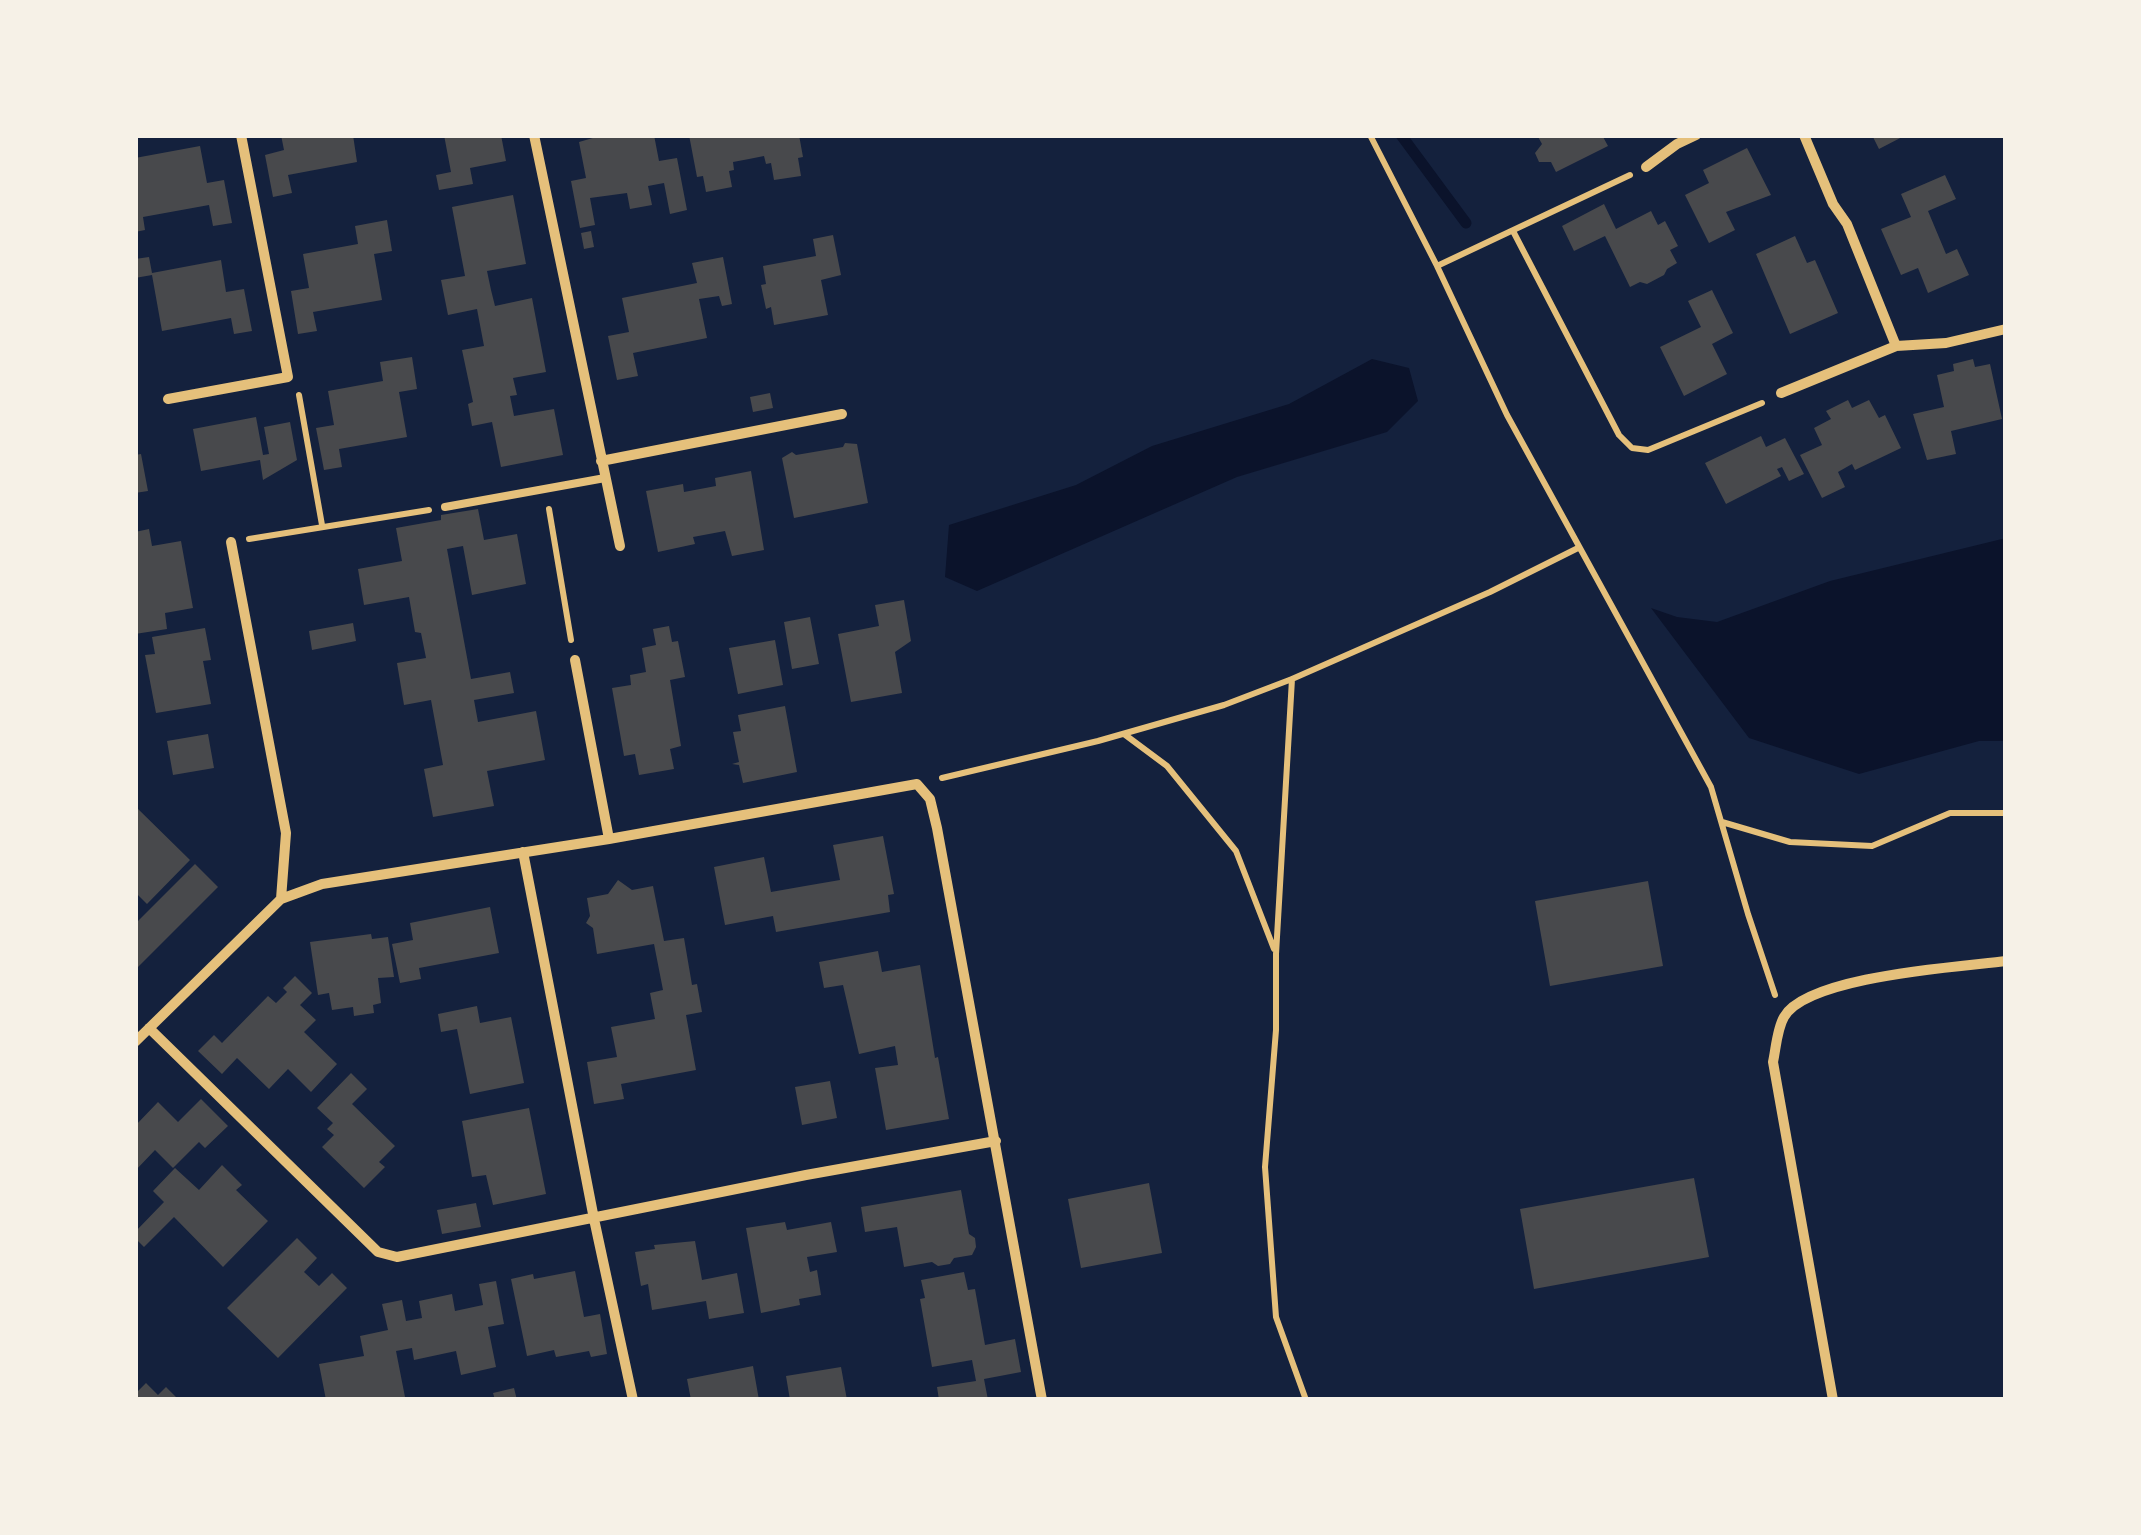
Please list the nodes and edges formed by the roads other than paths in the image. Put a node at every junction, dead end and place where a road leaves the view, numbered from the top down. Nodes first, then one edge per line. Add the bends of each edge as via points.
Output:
1 (241, 135) edge
2 (534, 135) edge
3 (1696, 135) edge
4 (1804, 135) edge
5 (1646, 167) road end
6 (2006, 329) edge
7 (1896, 346) junction
8 (1781, 394) road end
9 (168, 399) dead end
10 (842, 414) dead end
11 (601, 461) junction
12 (605, 478) junction
13 (445, 508) road end
14 (231, 542) road end
15 (620, 546) dead end
16 (575, 660) road end
17 (609, 839) junction
18 (523, 852) junction
19 (281, 899) junction
20 (2006, 961) edge
21 (149, 1028) junction
22 (135, 1042) edge
23 (996, 1141) junction
24 (594, 1219) junction
25 (634, 1400) edge
26 (1042, 1400) edge
27 (1833, 1400) edge

1 - 9 street via 288,377
2 - 11 street
3 - 5 street
4 - 7 street
6 - 7 street
7 - 8 street
10 - 11 street
11 - 12 street
12 - 13 lane
12 - 15 street
14 - 19 street via 286,833
16 - 17 street
17 - 18 street
17 - 23 street via 917,784 930,799
18 - 19 street via 322,884
18 - 24 street
19 - 21 street
20 - 27 street via 1836,984 1797,1002 1783,1018 1773,1062
21 - 22 street
21 - 24 street via 378,1252 397,1257
23 - 24 street
23 - 26 street
24 - 25 street

